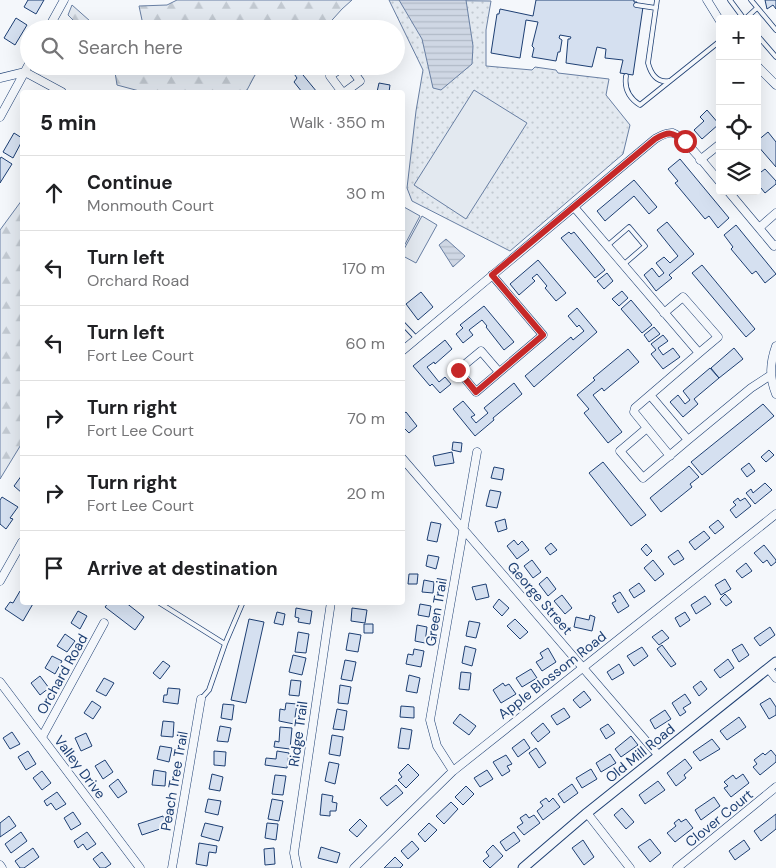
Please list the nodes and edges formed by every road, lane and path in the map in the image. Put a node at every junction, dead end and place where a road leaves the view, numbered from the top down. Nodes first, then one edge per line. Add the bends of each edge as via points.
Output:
1 (64, 0) edge
2 (657, 0) edge
3 (707, 0) edge
4 (730, 0) edge
5 (751, 0) edge
6 (636, 5) dead end
7 (656, 8) junction
8 (757, 8) junction
9 (716, 15) edge
10 (741, 15) edge
11 (749, 15) edge
12 (53, 20) edge
13 (776, 30) edge
14 (761, 40) edge
15 (716, 44) edge
16 (776, 57) edge
17 (761, 70) edge
18 (20, 73) edge
19 (22, 75) edge
20 (30, 75) edge
21 (331, 75) edge
22 (356, 75) edge
23 (626, 76) dead end
24 (0, 78) edge
25 (672, 80) junction
26 (776, 85) edge
27 (58, 90) edge
28 (341, 90) edge
29 (346, 90) edge
30 (0, 117) edge
31 (716, 147) edge
32 (700, 160) junction
33 (716, 178) edge
34 (731, 195) edge
35 (574, 207) junction
36 (776, 213) edge
37 (759, 228) junction
38 (776, 245) edge
39 (607, 246) junction
40 (623, 265) junction
41 (492, 275) junction
42 (664, 313) junction
43 (405, 326) edge
44 (416, 339) junction
45 (776, 346) edge
46 (405, 348) edge
47 (699, 353) junction
48 (499, 372) junction
49 (771, 375) junction
50 (776, 394) edge
51 (650, 395) junction
52 (647, 428) junction
53 (688, 440) junction
54 (477, 452) dead end
55 (670, 456) junction
56 (405, 461) edge
57 (776, 514) edge
58 (463, 528) junction
59 (20, 546) edge
60 (0, 581) edge
61 (163, 605) edge
62 (242, 605) edge
63 (331, 605) edge
64 (104, 623) dead end
65 (225, 644) junction
66 (776, 662) edge
67 (583, 667) junction
68 (768, 668) junction
69 (776, 678) edge
70 (0, 682) edge
71 (201, 699) joint
72 (42, 737) junction
73 (658, 756) junction
74 (453, 771) junction
75 (776, 787) edge
76 (587, 813) junction
77 (140, 868) edge
78 (172, 868) edge
79 (297, 868) edge
80 (354, 868) edge
81 (523, 868) edge
82 (630, 868) edge
83 (677, 868) edge

1 - 12 street
2 - 7 lane
3 - 9 street
4 - 10 lane
5 - 8 lane
6 - 7 lane
7 - 25 lane via 648,62 657,79
8 - 11 lane
8 - 13 lane
14 - 16 lane
15 - 25 lane
17 - 26 street
18 - 24 street
19 - 30 street
20 - 27 street
21 - 28 street
22 - 29 street via 360,81
23 - 25 lane via 626,90 640,105
31 - 32 street
32 - 33 street
32 - 35 street via 674,133 664,134
34 - 37 street
35 - 39 street
35 - 41 street
36 - 37 street
37 - 38 street
39 - 40 street
39 - 40 lane via 629,227 645,246
40 - 42 street
41 - 44 street
41 - 48 street via 543,335
42 - 47 street
42 - 47 street via 684,297 718,337
43 - 44 lane
44 - 46 street
45 - 49 street
47 - 51 street
48 - 48 street via 476,392 458,370 481,351
49 - 50 street
49 - 53 street
51 - 52 street via 634,412
51 - 53 street
52 - 55 street
52 - 55 street via 620,451 644,478
53 - 55 street
54 - 58 street, Green Trail
56 - 58 street, George Street
57 - 67 street, Apple Blossom Road
58 - 67 street, George Street
58 - 74 street, Green Trail via 430,720 436,746
59 - 60 street
61 - 65 lane
62 - 65 lane
63 - 79 street, Ridge Trail via 294,853
64 - 72 street, Orchard Road
65 - 71 lane via 210,690
66 - 68 street, Old Mill Road
67 - 73 street, George Street
67 - 74 street, Apple Blossom Road
68 - 69 street
68 - 73 street, Old Mill Road
70 - 72 street, Valley Drive
71 - 78 street, Peach Tree Trail
72 - 77 street, Valley Drive
73 - 76 street, Old Mill Road
74 - 80 street, Apple Blossom Road
75 - 83 street, Clover Court
76 - 81 street, Old Mill Road
76 - 82 street

